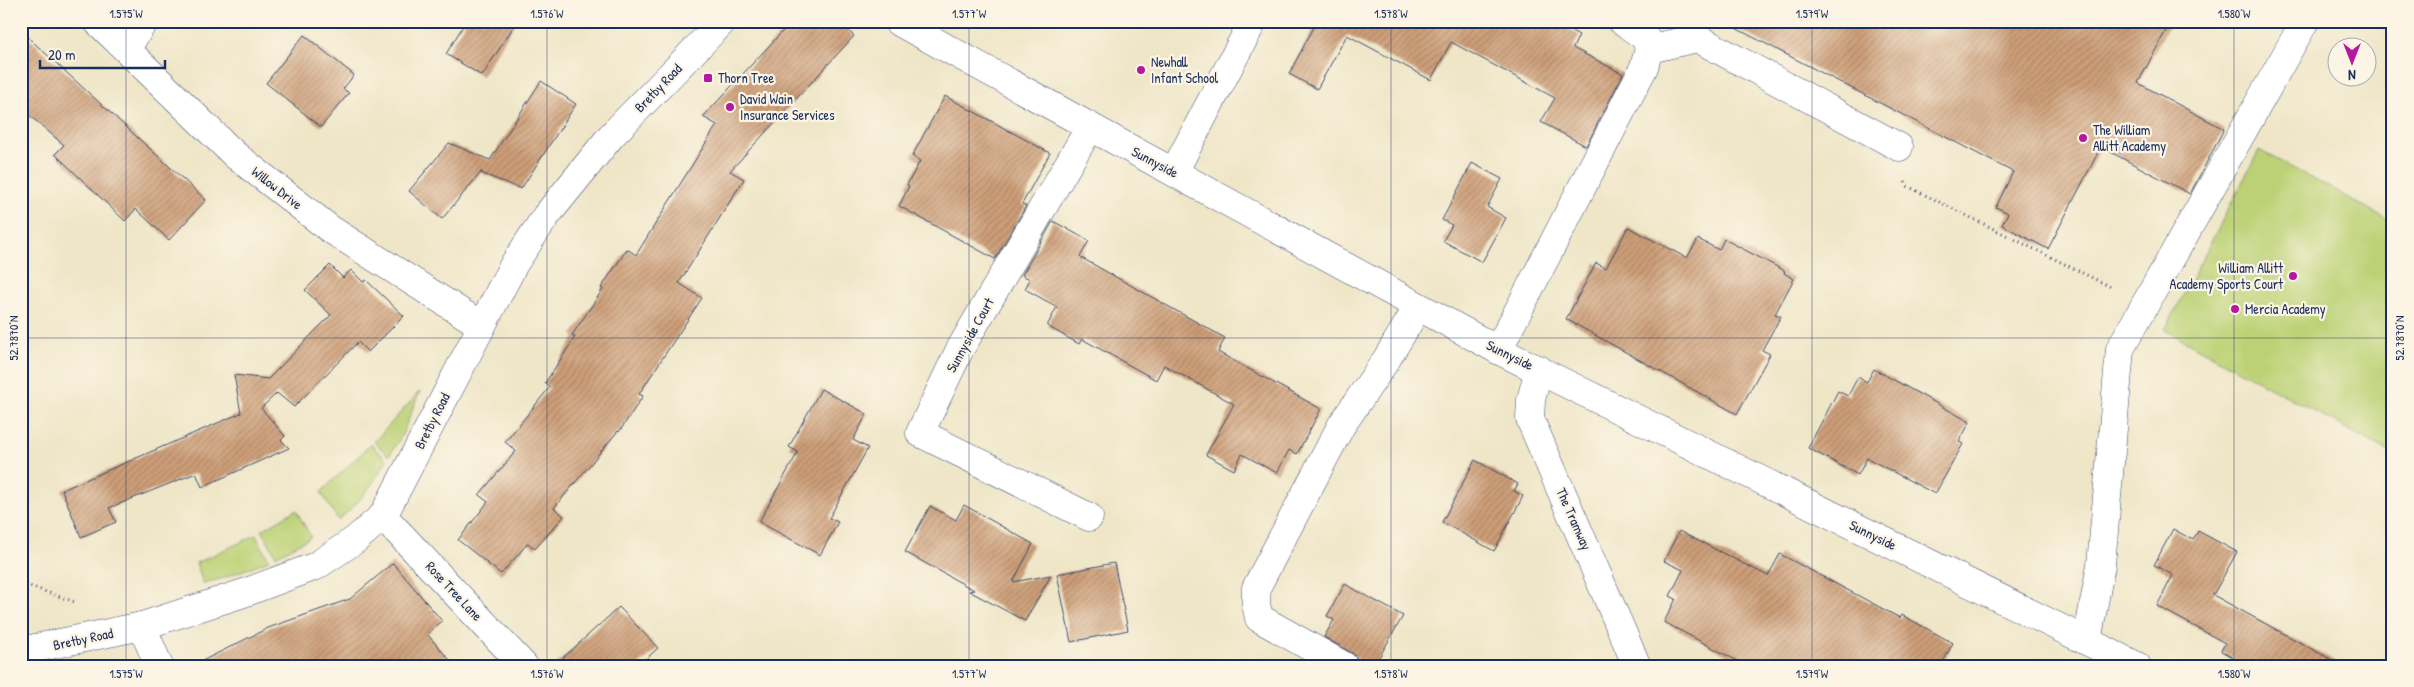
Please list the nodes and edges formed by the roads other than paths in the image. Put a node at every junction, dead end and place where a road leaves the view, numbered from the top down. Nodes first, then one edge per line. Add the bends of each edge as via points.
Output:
1 (97, 21) edge
2 (144, 21) edge
3 (723, 21) edge
4 (897, 21) edge
5 (1252, 21) edge
6 (1622, 21) edge
7 (2305, 21) edge
8 (127, 48) junction
9 (1649, 49) junction
10 (1090, 127) junction
11 (1899, 148) dead end
12 (1174, 172) junction
13 (1418, 307) junction
14 (481, 325) junction
15 (1498, 350) junction
16 (1538, 369) junction
17 (383, 516) junction
18 (1089, 517) dead end
19 (142, 626) junction
20 (2087, 641) junction
21 (21, 651) edge
22 (160, 666) edge
23 (524, 666) edge
24 (1344, 666) edge
25 (1637, 666) edge
26 (2137, 666) edge

1 - 8 street, Willow Drive
2 - 8 street
3 - 14 street, Bretby Road via 611,136 546,216 514,264
4 - 10 street, Sunnyside
5 - 12 street
6 - 9 street via 1646,38
7 - 20 street via 2120,349 2100,565
8 - 14 street, Willow Drive via 235,155 330,229
9 - 11 street via 1698,38
9 - 15 street via 1644,68
10 - 12 street, Sunnyside
10 - 18 street, Sunnyside Court via 960,349 920,433
12 - 13 street, Sunnyside
13 - 15 street, Sunnyside
13 - 24 street via 1341,426 1256,588 1259,618
14 - 17 street, Bretby Road
15 - 16 street, Sunnyside
16 - 20 street, Sunnyside
16 - 25 street, The Tramway via 1530,400 1530,419
17 - 19 street, Bretby Road via 316,566
17 - 23 street, Rose Tree Lane
19 - 21 street, Bretby Road
19 - 22 street
20 - 26 street, Sunnyside

